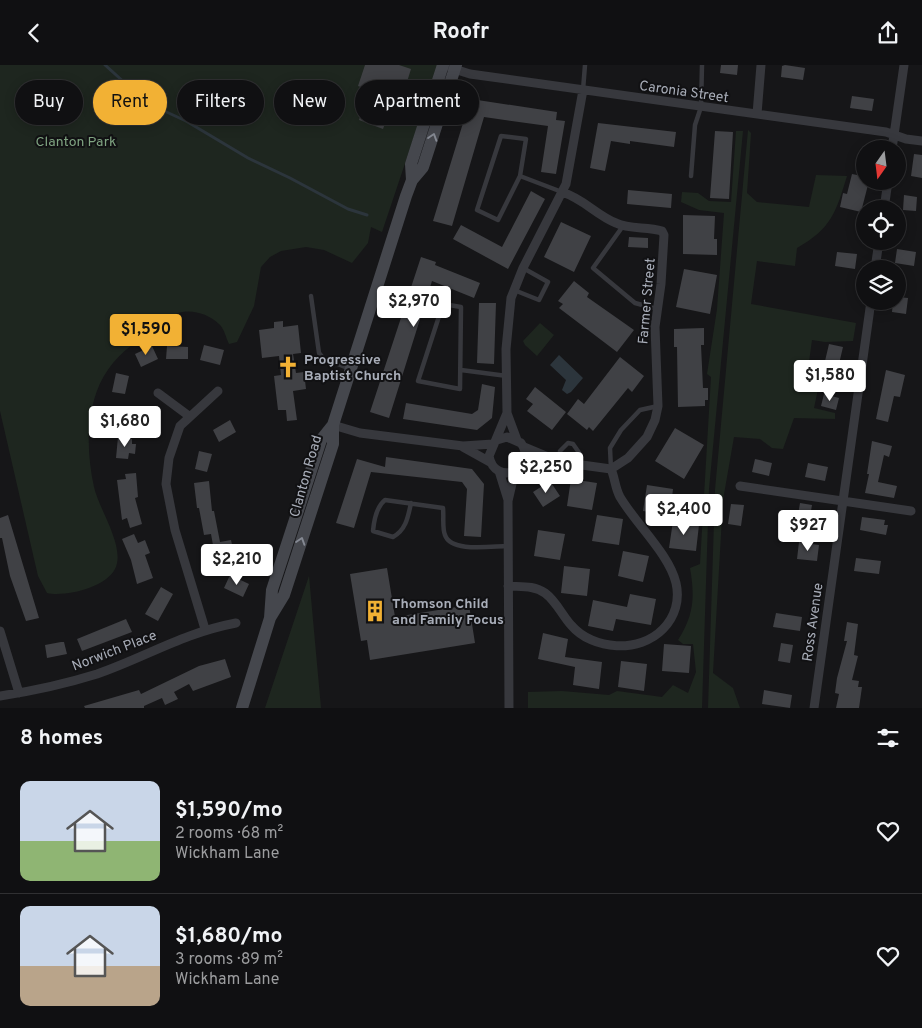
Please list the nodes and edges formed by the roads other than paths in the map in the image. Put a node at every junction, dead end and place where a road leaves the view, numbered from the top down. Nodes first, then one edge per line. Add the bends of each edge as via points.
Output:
1 (585, 65) edge
2 (702, 65) edge
3 (762, 65) edge
4 (904, 65) edge
5 (450, 66) edge
6 (583, 90) junction
7 (701, 107) junction
8 (757, 114) junction
9 (894, 135) junction
10 (893, 140) edge
11 (922, 141) edge
12 (520, 176) junction
13 (691, 176) dead end
14 (562, 192) junction
15 (623, 226) junction
16 (522, 268) junction
17 (514, 290) junction
18 (311, 296) dead end
19 (657, 309) junction
20 (870, 310) edge
21 (351, 370) junction
22 (462, 370) junction
23 (507, 376) junction
24 (218, 391) dead end
25 (158, 393) dead end
26 (658, 406) junction
27 (507, 413) junction
28 (189, 416) junction
29 (333, 425) junction
30 (517, 440) junction
31 (495, 442) junction
32 (463, 447) junction
33 (524, 447) junction
34 (490, 462) junction
35 (558, 462) junction
36 (578, 465) junction
37 (611, 469) junction
38 (517, 470) junction
39 (499, 471) junction
40 (740, 487) dead end
41 (508, 501) junction
42 (843, 501) junction
43 (411, 503) junction
44 (911, 511) dead end
45 (508, 546) junction
46 (508, 586) junction
47 (236, 623) dead end
48 (205, 629) junction
49 (0, 631) edge
50 (19, 693) junction
51 (0, 696) edge
52 (242, 708) edge
53 (509, 708) edge
54 (814, 708) edge

1 - 6 lane
2 - 7 lane
3 - 8 street
4 - 9 street
5 - 6 street, Caronia Street via 470,74
5 - 21 main road, Clanton Road via 423,167 412,180
6 - 7 street, Caronia Street
6 - 14 street
7 - 8 street, Caronia Street
7 - 13 lane via 694,125
8 - 9 street, Caronia Street
9 - 10 street
9 - 11 street, Caronia Street
12 - 12 lane via 526,139 501,136 477,210 498,220
12 - 14 lane
14 - 15 street, Farmer Street via 578,197
14 - 16 street
15 - 19 street, Farmer Street via 657,229 664,235
15 - 19 lane via 593,268 634,303
16 - 17 street
16 - 17 lane via 548,282 539,300
17 - 23 street via 508,309
18 - 21 lane via 319,353 323,358
19 - 26 street, Farmer Street
20 - 42 street, Ross Avenue
21 - 29 main road, Clanton Road
22 - 22 lane via 460,389 418,381 443,304 461,307
22 - 23 lane
23 - 27 street
24 - 28 street
25 - 28 street
26 - 37 street, Farmer Street via 647,437 628,458
26 - 37 lane via 640,410 621,430 610,448
27 - 30 street
27 - 31 street
28 - 48 street via 180,426 169,458 166,484 173,520
29 - 32 street via 360,433
29 - 52 main road, Clanton Road via 321,441 272,590 270,618
30 - 31 street via 507,437
30 - 33 street
31 - 32 street
31 - 34 street via 490,450
32 - 34 street
33 - 35 street
33 - 38 street via 525,459
34 - 39 street
35 - 36 street
35 - 36 lane via 560,451 568,443 578,448
35 - 38 street
36 - 37 street
37 - 46 street via 620,497 666,562 676,582 676,609 663,630 647,642 628,646 605,644 578,631 544,592 535,587
38 - 39 street via 510,473
38 - 41 street
39 - 41 street
40 - 42 street
41 - 45 street
42 - 44 street
42 - 54 street, Ross Avenue
43 - 43 lane via 385,500 380,504 373,531 392,537 400,533 408,520
43 - 45 lane via 443,507 444,535 458,547
45 - 46 street
46 - 53 street
47 - 48 street, Norwich Place
48 - 50 street, Norwich Place via 97,674
49 - 50 street
50 - 51 street, Norwich Place

